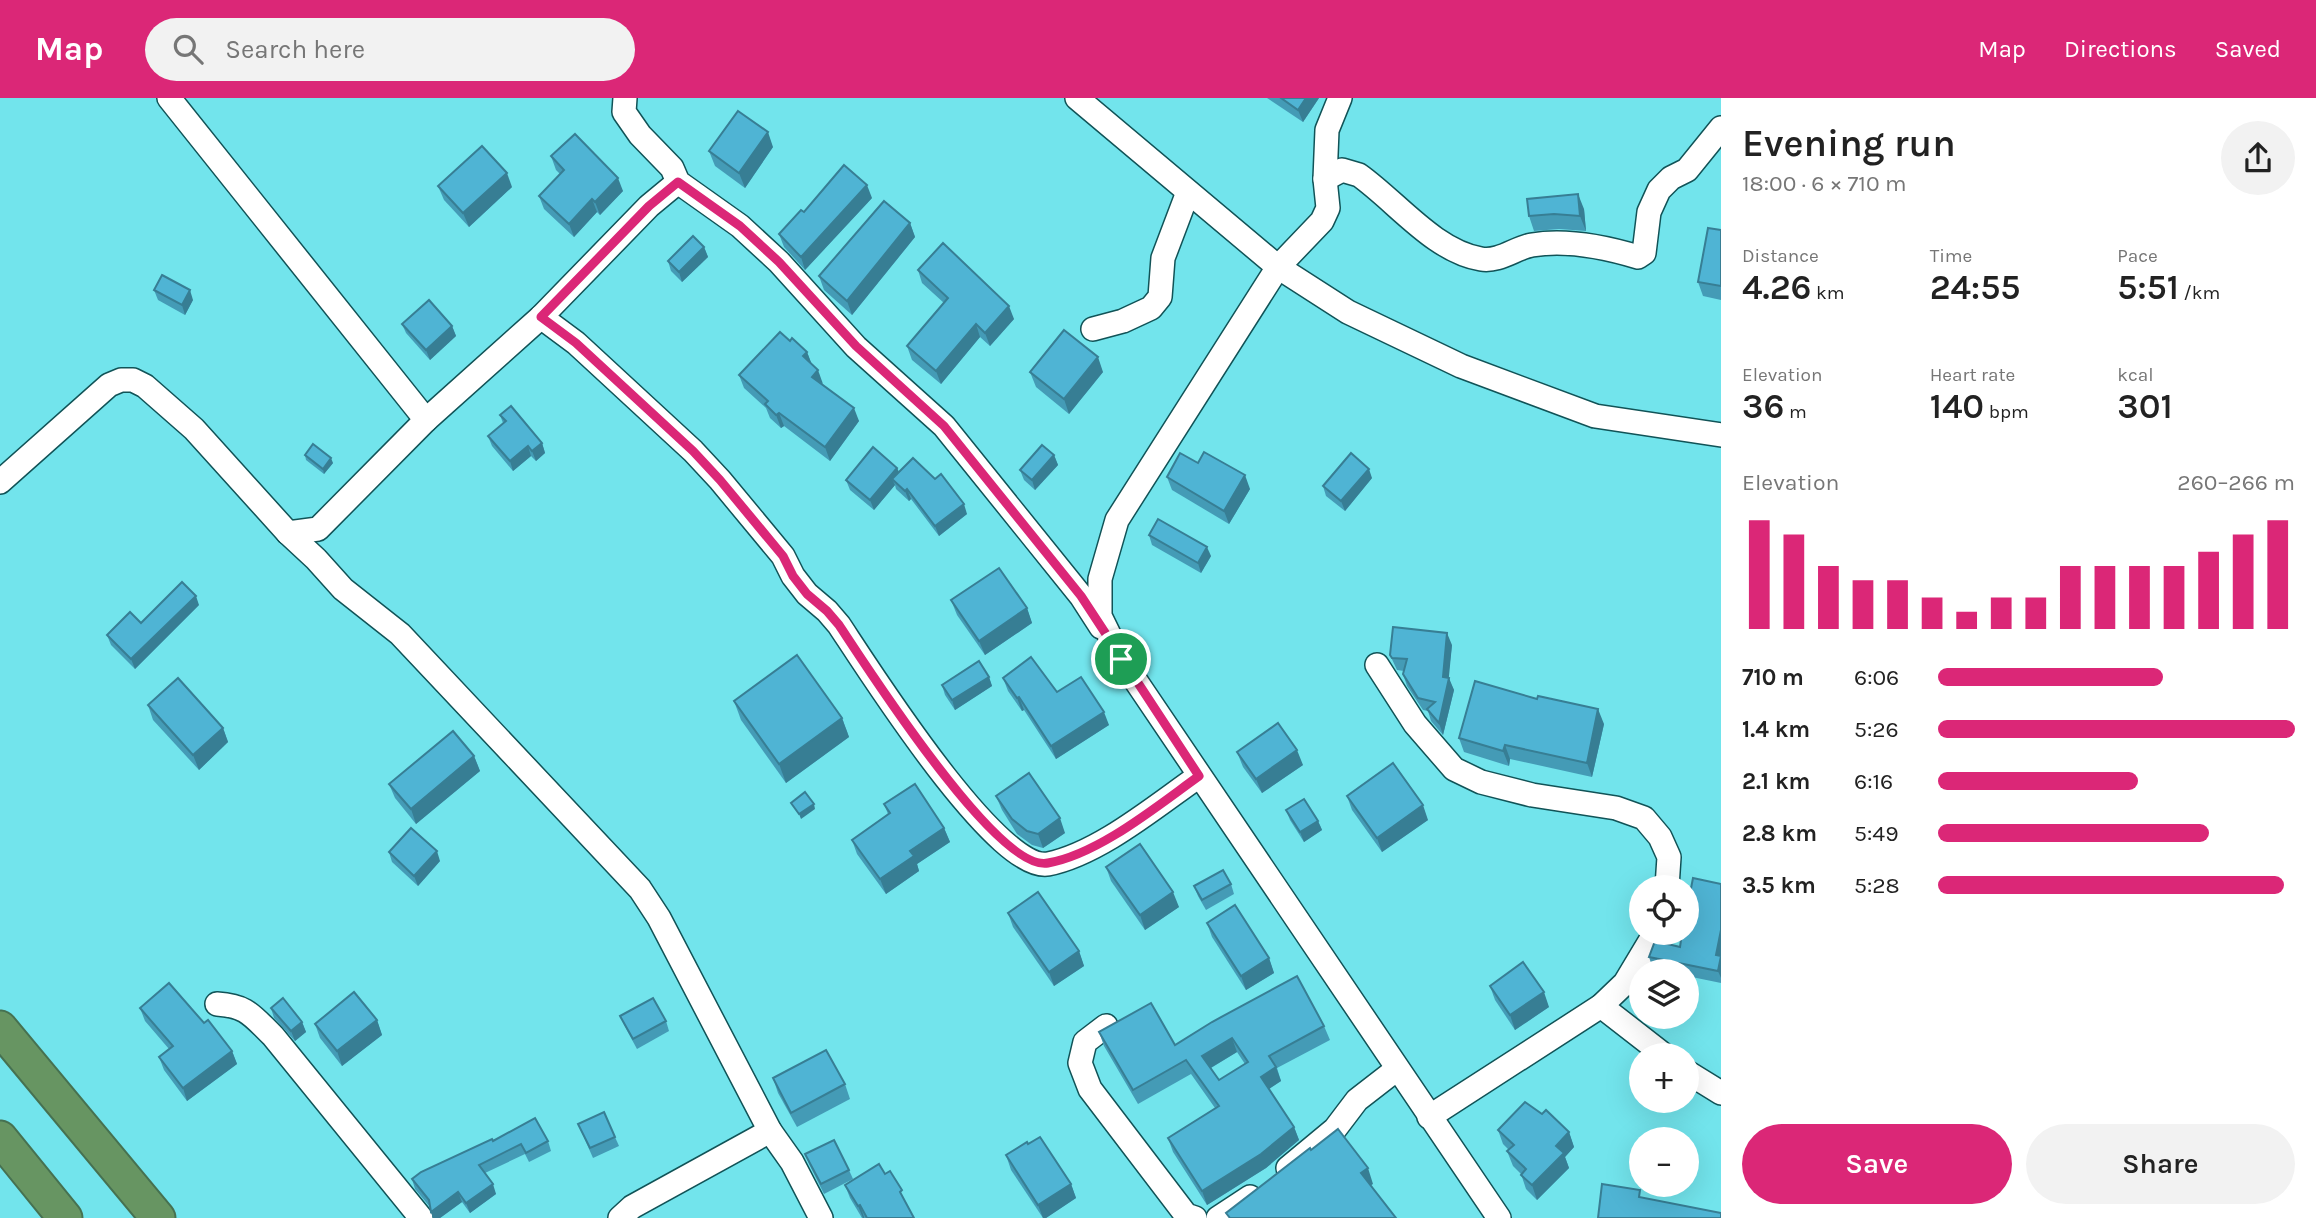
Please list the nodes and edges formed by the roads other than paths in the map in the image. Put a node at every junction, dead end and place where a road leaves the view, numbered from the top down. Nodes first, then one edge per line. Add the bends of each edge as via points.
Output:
1 (169, 98) edge
2 (625, 98) edge
3 (1077, 98) edge
4 (1340, 98) edge
5 (1721, 128) edge
6 (1325, 179) junction
7 (678, 182) junction
8 (1188, 192) junction
9 (1278, 267) junction
10 (541, 317) junction
11 (1093, 329) dead end
12 (426, 420) junction
13 (1721, 435) edge
14 (0, 481) edge
15 (318, 529) junction
16 (288, 533) junction
17 (316, 559) junction
18 (1121, 659) junction
19 (1377, 665) dead end
20 (1199, 776) junction
21 (1668, 875) edge
22 (1648, 945) edge
23 (217, 1004) dead end
24 (1601, 1006) junction
25 (1106, 1026) edge
26 (0, 1028) edge
27 (1649, 1043) edge
28 (1397, 1069) junction
29 (1699, 1079) edge
30 (1721, 1093) edge
31 (1429, 1117) junction
32 (770, 1131) junction
33 (0, 1138) edge
34 (65, 1218) edge
35 (158, 1218) edge
36 (421, 1218) edge
37 (620, 1218) edge
38 (821, 1218) edge
39 (1195, 1218) edge
40 (1218, 1218) edge
41 (1499, 1218) edge

1 - 12 street
2 - 7 street via 624,112 672,168
3 - 8 street
4 - 6 street via 1327,130
5 - 6 street via 1686,170 1659,190 1649,212 1644,253 1638,257 1571,243 1531,245 1500,258 1482,259 1444,246 1359,175 1342,170
6 - 9 street via 1328,208 1322,221
7 - 10 street
7 - 18 street via 740,226 856,346 944,426 1081,596
8 - 9 street
8 - 11 street via 1163,258 1160,297 1151,308
9 - 13 street via 1348,312 1461,366 1595,416
9 - 18 street via 1117,520 1100,579 1100,616
10 - 12 street
10 - 20 street via 576,343 720,480 783,556 807,594 839,625 950,784 1013,851 1046,864 1083,852
12 - 15 street
14 - 16 street via 109,386 133,380 194,429
15 - 16 street
15 - 17 street
16 - 17 street
17 - 32 street via 343,589 400,634 640,889
18 - 20 street
19 - 21 street via 1415,724 1454,769 1481,782 1616,808 1643,818 1660,837 1669,857
20 - 28 street
22 - 24 street via 1625,983
23 - 36 street via 237,1006 273,1036
24 - 27 street
24 - 31 street
25 - 39 street via 1085,1042 1080,1063 1090,1089 1186,1214
26 - 35 highway
28 - 31 street
28 - 40 street via 1357,1100 1335,1129
29 - 30 street
31 - 41 street
32 - 37 street
32 - 38 street
33 - 34 highway

